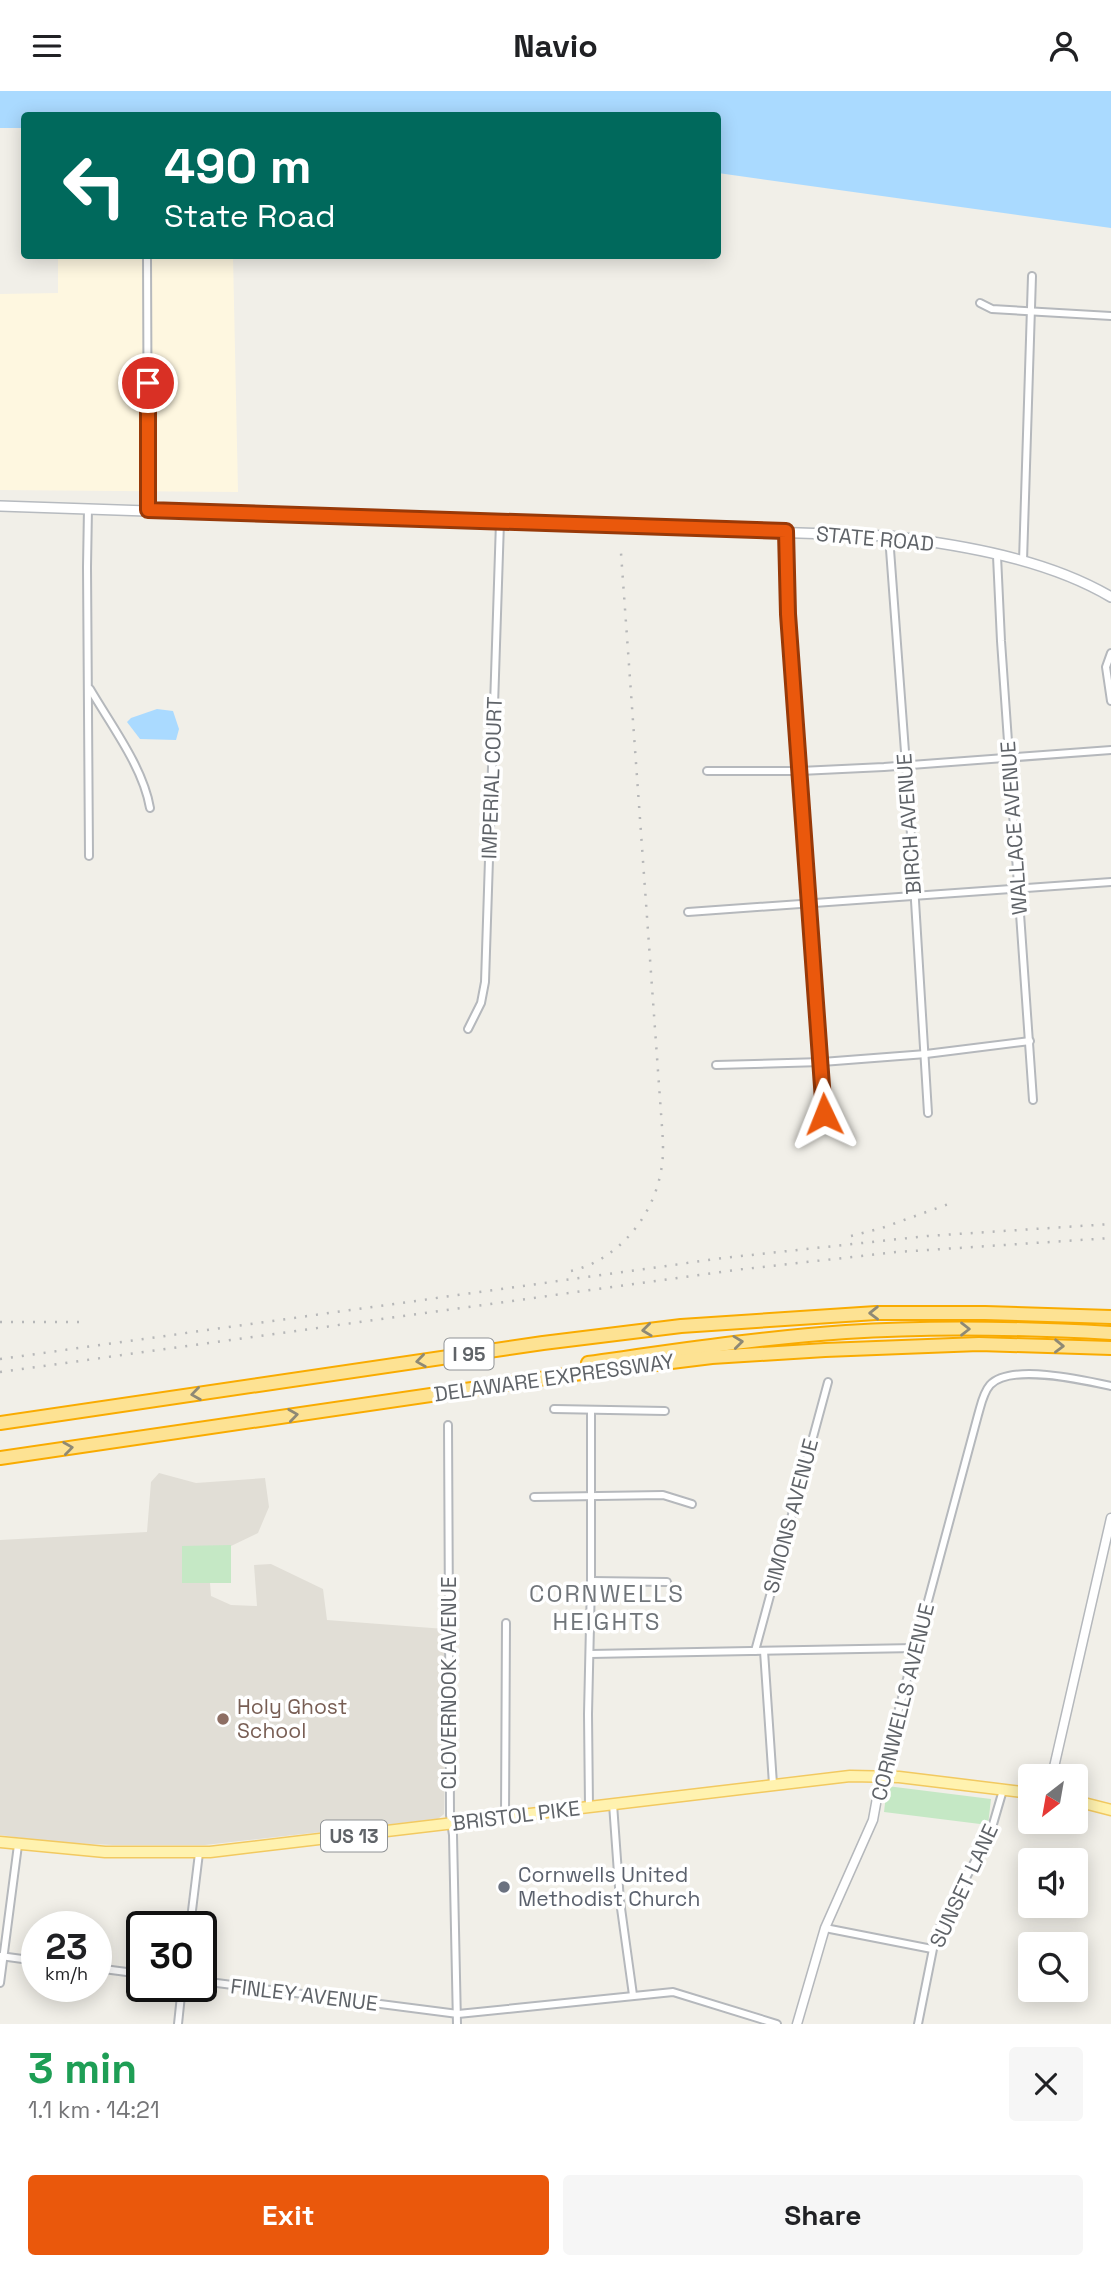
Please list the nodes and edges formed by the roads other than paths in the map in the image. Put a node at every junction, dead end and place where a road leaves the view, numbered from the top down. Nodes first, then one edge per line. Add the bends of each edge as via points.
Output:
1 (147, 259) edge
2 (1032, 276) dead end
3 (980, 303) dead end
4 (1030, 312) junction
5 (1111, 316) edge
6 (0, 506) edge
7 (89, 509) junction
8 (148, 510) junction
9 (500, 522) junction
10 (786, 531) junction
11 (888, 536) junction
12 (997, 556) junction
13 (1023, 561) junction
14 (1111, 597) edge
15 (1111, 653) edge
16 (88, 686) junction
17 (1111, 701) edge
18 (1111, 750) edge
19 (1010, 757) junction
20 (906, 765) junction
21 (707, 771) dead end
22 (800, 771) junction
23 (150, 808) dead end
24 (89, 856) dead end
25 (1111, 882) edge
26 (1018, 888) junction
27 (914, 896) junction
28 (810, 903) junction
29 (688, 912) dead end
30 (468, 1029) dead end
31 (1030, 1041) junction
32 (926, 1054) junction
33 (822, 1062) junction
34 (716, 1065) dead end
35 (1033, 1100) dead end
36 (928, 1113) dead end
37 (824, 1114) dead end
38 (1111, 1317) edge
39 (1111, 1333) edge
40 (1111, 1347) edge
41 (828, 1382) dead end
42 (1111, 1386) edge
43 (430, 1395) junction
44 (554, 1409) dead end
45 (592, 1410) junction
46 (665, 1411) dead end
47 (0, 1423) edge
48 (448, 1425) dead end
49 (0, 1458) edge
50 (591, 1495) junction
51 (534, 1497) dead end
52 (692, 1504) dead end
53 (1111, 1518) edge
54 (592, 1581) junction
55 (667, 1582) dead end
56 (506, 1623) dead end
57 (916, 1648) junction
58 (755, 1651) junction
59 (764, 1651) junction
60 (590, 1654) junction
61 (1055, 1764) edge
62 (881, 1776) junction
63 (773, 1784) junction
64 (1003, 1790) junction
65 (1018, 1792) edge
66 (613, 1804) junction
67 (1088, 1804) edge
68 (589, 1807) junction
69 (1111, 1810) edge
70 (505, 1817) junction
71 (452, 1824) junction
72 (0, 1842) edge
73 (18, 1845) junction
74 (199, 1853) junction
75 (192, 1911) edge
76 (825, 1928) junction
77 (932, 1949) junction
78 (2, 1956) edge
79 (21, 1959) edge
80 (0, 1983) edge
81 (217, 1984) edge
82 (633, 1995) junction
83 (180, 2002) edge
84 (458, 2014) junction
85 (178, 2024) edge
86 (457, 2024) edge
87 (777, 2024) edge
88 (797, 2024) edge
89 (918, 2024) edge

1 - 8 street
2 - 4 street
3 - 4 street via 992,309
4 - 5 street
4 - 13 street
6 - 7 main road, STATE ROAD
7 - 8 main road, STATE ROAD
7 - 16 street
8 - 9 main road, STATE ROAD
9 - 10 main road, STATE ROAD
9 - 30 street, IMPERIAL COURT via 485,982
10 - 11 main road, STATE ROAD
10 - 22 street
11 - 12 main road, STATE ROAD
11 - 20 street, BIRCH AVENUE
12 - 13 main road, STATE ROAD
12 - 19 street, WALLACE AVENUE
13 - 14 main road, STATE ROAD via 1066,573
15 - 17 street via 1106,667
16 - 23 street via 137,769
16 - 24 street
18 - 19 street
19 - 20 street
19 - 26 street, WALLACE AVENUE
20 - 22 street
20 - 27 street, BIRCH AVENUE
21 - 22 street
22 - 28 street
25 - 26 street
26 - 27 street
26 - 31 street, WALLACE AVENUE
27 - 28 street
27 - 32 street, BIRCH AVENUE
28 - 29 street
28 - 33 street
31 - 32 street
31 - 35 street, WALLACE AVENUE
32 - 33 street
32 - 36 street, BIRCH AVENUE
33 - 34 street
33 - 37 street
38 -> 47 highway, DELAWARE EXPRESSWAY / I 95 via 876,1313 694,1324
43 -> 39 highway via 483,1379 764,1339 928,1329
43 -> 40 highway, DELAWARE EXPRESSWAY / I 95 via 654,1363 772,1353 979,1344
41 - 58 street, SIMONS AVENUE
42 - 57 street, CORNWELLS AVENUE via 1021,1374 988,1387
49 -> 43 highway, DELAWARE EXPRESSWAY / I 95
44 - 45 street
45 - 46 street
45 - 50 street
48 - 71 street, CLOVERNOOK AVENUE
50 - 51 street
50 - 52 street via 663,1496
50 - 54 street
53 - 61 street
54 - 55 street
54 - 60 street
56 - 70 street
57 - 59 street
57 - 62 street, CORNWELLS AVENUE
58 - 59 street
58 - 60 street
59 - 63 street
60 - 68 street
62 - 63 main road, BRISTOL PIKE / US 13
62 - 64 main road, BRISTOL PIKE / US 13
62 - 76 street, CORNWELLS AVENUE via 873,1820
63 - 66 main road, BRISTOL PIKE / US 13
64 - 65 main road, BRISTOL PIKE / US 13
64 - 77 street, SUNSET LANE via 994,1825
66 - 68 main road, BRISTOL PIKE / US 13
66 - 82 street
67 - 69 main road
68 - 70 main road, BRISTOL PIKE / US 13
70 - 71 main road, BRISTOL PIKE / US 13
71 - 74 main road, BRISTOL PIKE / US 13
71 - 84 street, CLOVERNOOK AVENUE
72 - 73 main road, BRISTOL PIKE / US 13
73 - 74 main road, BRISTOL PIKE / US 13 via 116,1853
73 - 78 street
74 - 75 street
76 - 77 street
76 - 88 street, CORNWELLS AVENUE
77 - 89 street, SUNSET LANE
78 - 79 street
78 - 80 street
81 - 84 street, FINLEY AVENUE
82 - 84 street, FINLEY AVENUE
82 - 87 street, FINLEY AVENUE via 673,1992
83 - 85 street
84 - 86 street, CLOVERNOOK AVENUE

